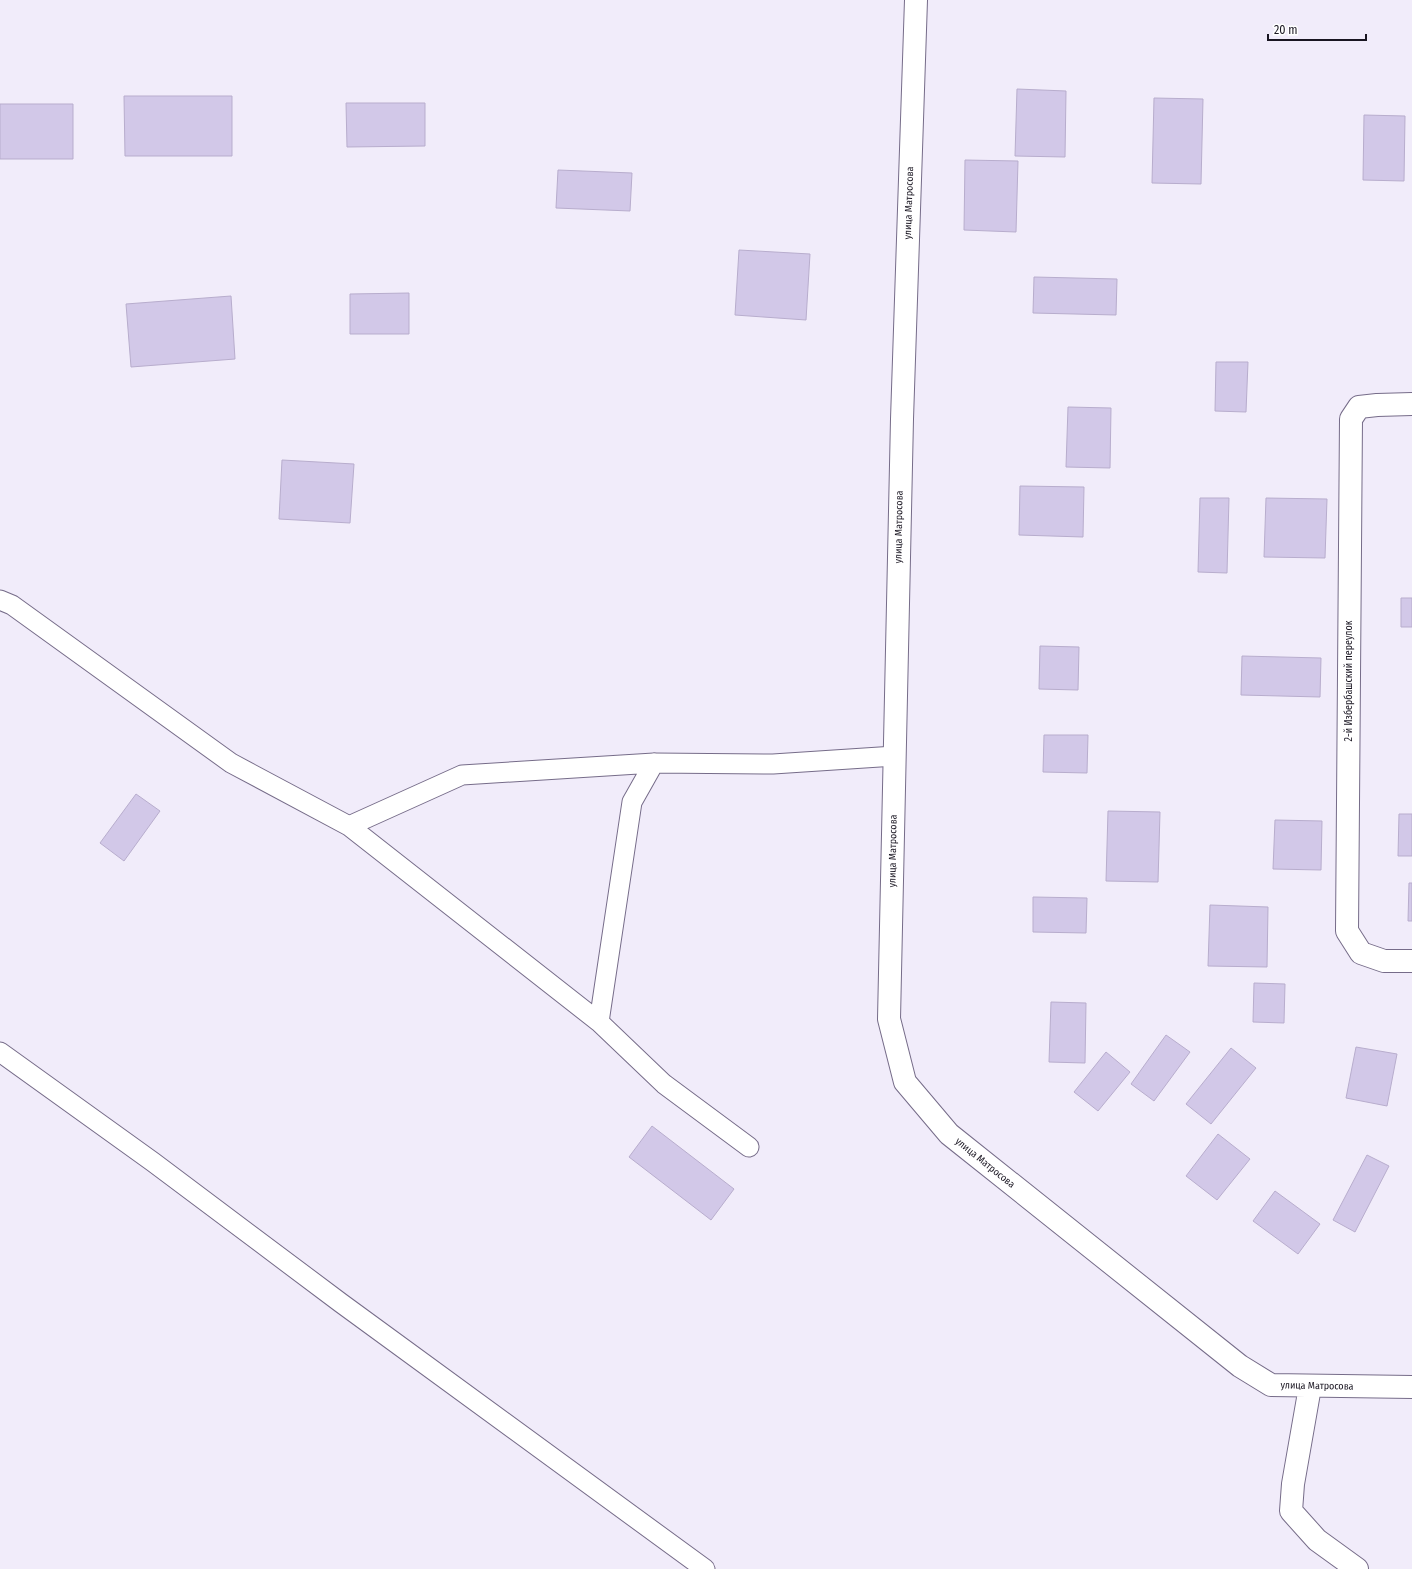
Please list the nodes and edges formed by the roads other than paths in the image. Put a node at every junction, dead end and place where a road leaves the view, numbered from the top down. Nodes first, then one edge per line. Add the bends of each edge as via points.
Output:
1 (916, 0) edge
2 (1412, 404) edge
3 (0, 600) edge
4 (895, 756) junction
5 (654, 762) junction
6 (348, 826) junction
7 (1412, 961) edge
8 (600, 1022) junction
9 (0, 1052) edge
10 (749, 1148) dead end
11 (1310, 1386) junction
12 (1412, 1387) edge
13 (705, 1569) edge
14 (1357, 1569) edge

1 - 4 street, улица Матросова via 902,411
2 - 7 street, 2-й Избербашский переулок via 1360,408 1351,419 1347,930 1361,953 1384,961
3 - 6 lane via 12,605 231,763
4 - 5 lane via 773,764
4 - 11 street, улица Матросова via 889,1019 905,1082 949,1134 1240,1366 1271,1385
5 - 6 lane via 462,775
5 - 8 lane via 632,802
6 - 8 lane
8 - 10 lane via 664,1084
9 - 13 lane
11 - 12 street, улица Матросова
11 - 14 street via 1293,1484 1291,1511 1317,1540

